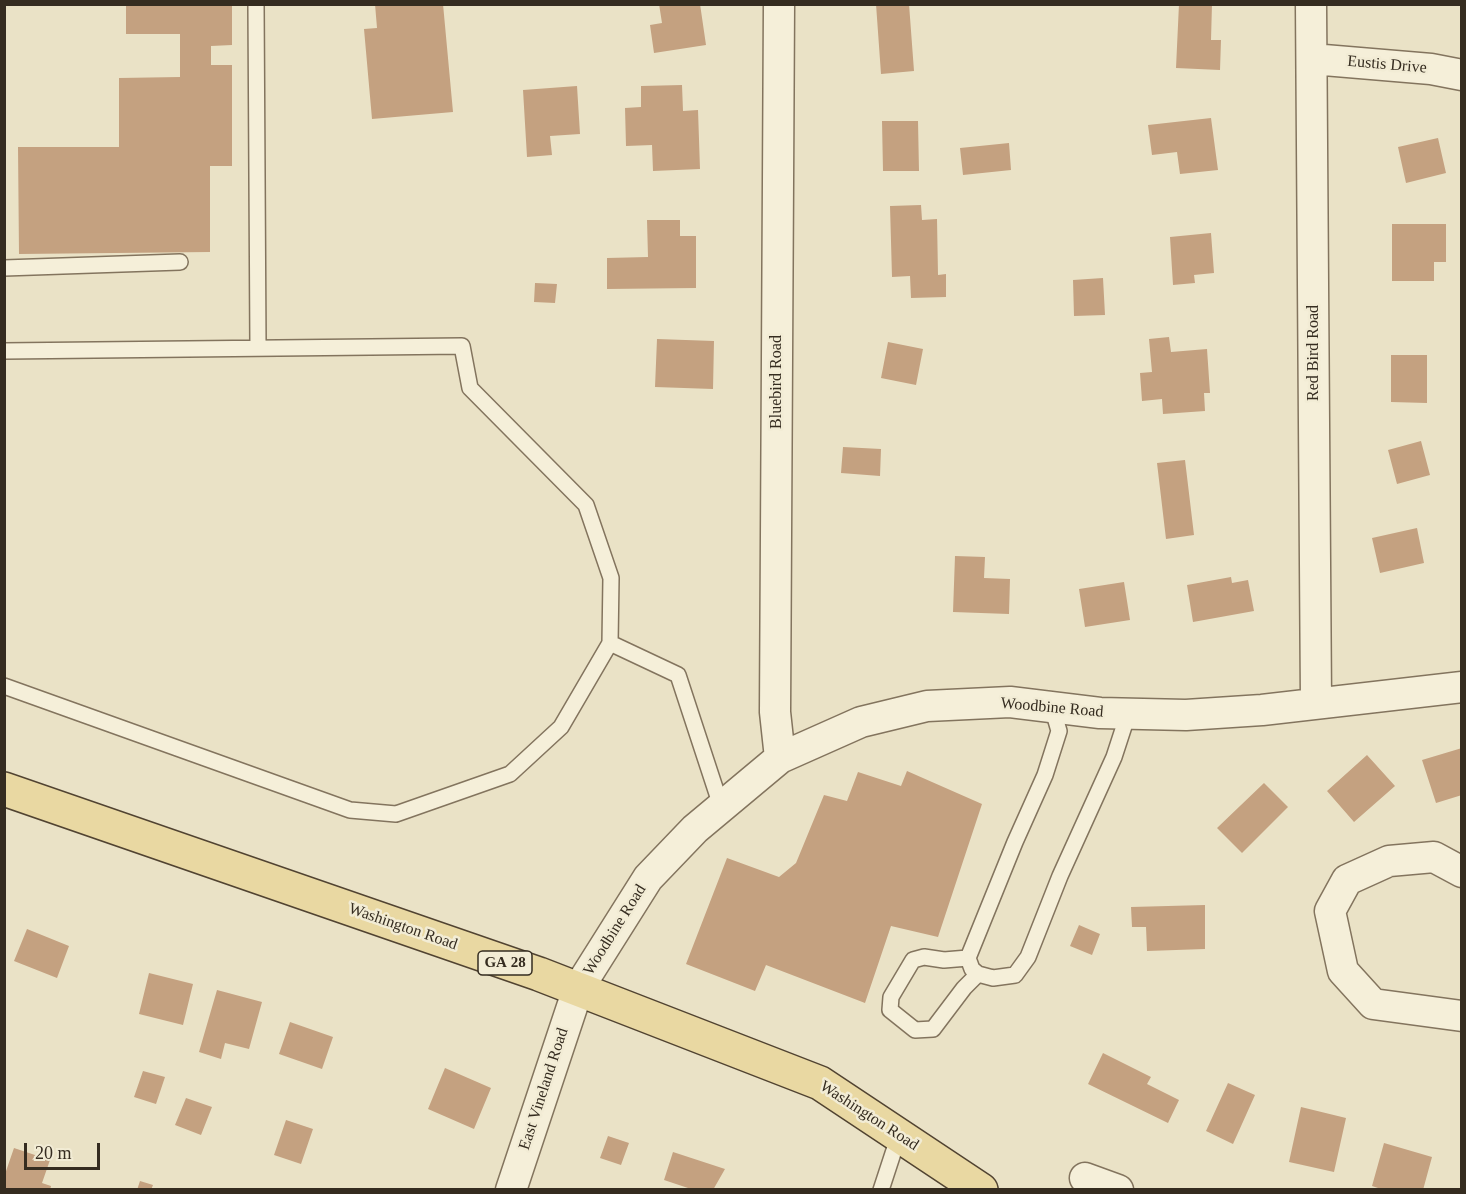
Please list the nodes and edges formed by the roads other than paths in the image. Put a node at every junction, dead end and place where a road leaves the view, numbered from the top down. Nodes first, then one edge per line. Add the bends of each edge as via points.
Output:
1 (256, 4) edge
2 (779, 4) edge
3 (1311, 4) edge
4 (1312, 59) junction
5 (1461, 75) edge
6 (180, 262) dead end
7 (4, 268) edge
8 (258, 348) junction
9 (4, 351) edge
10 (610, 643) junction
11 (4, 686) edge
12 (1461, 687) edge
13 (1316, 702) junction
14 (1052, 707) junction
15 (1128, 714) junction
16 (780, 758) junction
17 (4, 789) edge
18 (721, 806) junction
19 (1461, 872) edge
20 (968, 958) junction
21 (978, 975) junction
22 (578, 989) junction
23 (1461, 1016) edge
24 (899, 1135) junction
25 (1085, 1178) dead end
26 (511, 1190) edge
27 (881, 1190) edge
28 (981, 1190) edge
29 (1118, 1190) edge

1 - 8 lane
2 - 16 street, Bluebird Road via 775,712
3 - 4 street, Red Bird Road
4 - 5 street, Eustis Drive
4 - 13 street, Red Bird Road
6 - 7 lane
8 - 9 lane
8 - 10 lane via 462,346 470,388 586,506 611,578
10 - 11 lane via 561,727 510,774 396,814 350,810
10 - 18 lane via 678,675
12 - 13 street, Woodbine Road
13 - 15 street, Woodbine Road via 1186,715
14 - 15 street, Woodbine Road
14 - 16 street, Woodbine Road via 1010,702 927,706 861,722
14 - 20 lane via 1059,731 1045,775
15 - 21 lane via 1114,757 1028,957 1015,975
16 - 18 street, Woodbine Road
17 - 22 main road, Washington Road / GA 28
18 - 22 street, Woodbine Road via 648,878
19 - 23 street via 1434,857 1389,861 1347,880 1330,911 1343,971 1373,1004
20 - 21 lane
20 - 21 lane via 913,960 891,997 890,1010 915,1030 933,1029
22 - 24 main road, Washington Road / GA 28 via 820,1083
22 - 26 street, East Vineland Road
24 - 27 lane
24 - 28 main road, Washington Road / GA 28
25 - 29 street

